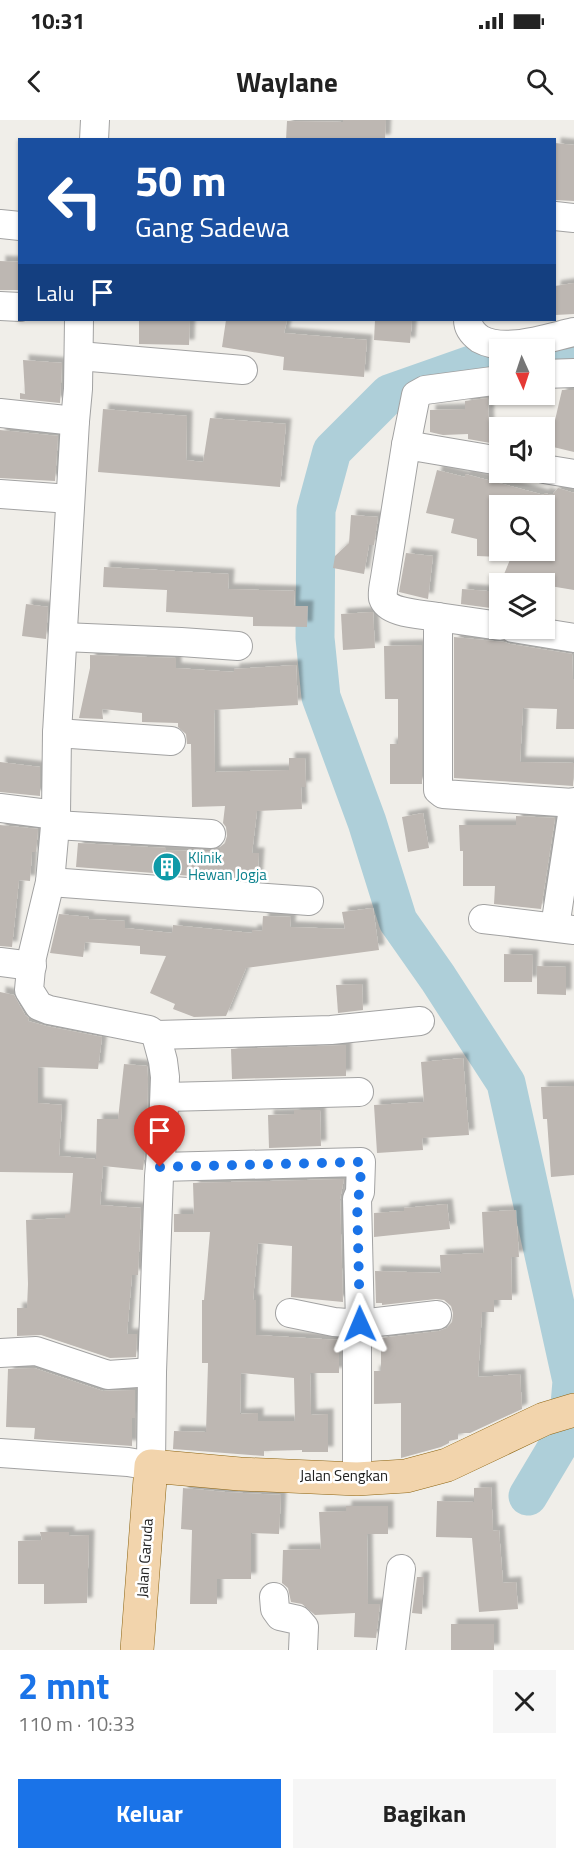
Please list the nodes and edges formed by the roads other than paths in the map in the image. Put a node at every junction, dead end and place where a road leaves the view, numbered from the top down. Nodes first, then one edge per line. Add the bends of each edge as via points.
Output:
1 (95, 120) edge
2 (94, 138) edge
3 (556, 216) edge
4 (574, 218) edge
5 (0, 224) edge
6 (18, 226) edge
7 (0, 306) edge
8 (18, 307) edge
9 (79, 321) edge
10 (468, 321) edge
11 (574, 332) edge
12 (79, 356) junction
13 (243, 370) dead end
14 (574, 373) edge
15 (555, 374) edge
16 (489, 381) edge
17 (0, 413) edge
18 (75, 421) junction
19 (406, 445) junction
20 (489, 459) edge
21 (555, 471) edge
22 (574, 474) edge
23 (0, 494) edge
24 (70, 499) junction
25 (438, 617) junction
26 (489, 624) edge
27 (555, 635) edge
28 (63, 637) junction
29 (574, 638) edge
30 (238, 646) dead end
31 (57, 733) junction
32 (171, 741) dead end
33 (574, 803) edge
34 (0, 808) edge
35 (55, 820) junction
36 (211, 834) dead end
37 (50, 882) junction
38 (309, 901) dead end
39 (483, 920) dead end
40 (565, 928) edge
41 (0, 962) edge
42 (32, 966) junction
43 (420, 1021) dead end
44 (156, 1035) junction
45 (359, 1092) dead end
46 (165, 1097) junction
47 (160, 1167) junction
48 (290, 1313) dead end
49 (437, 1315) dead end
50 (358, 1324) junction
51 (0, 1353) edge
52 (152, 1372) junction
53 (574, 1410) edge
54 (0, 1453) edge
55 (151, 1466) junction
56 (357, 1479) junction
57 (400, 1569) dead end
58 (274, 1597) dead end
59 (137, 1650) edge
60 (303, 1650) edge
61 (391, 1650) edge

1 - 2 street
3 - 4 street
5 - 6 street
7 - 8 street
9 - 12 street
10 - 11 street via 473,335 490,345 524,344
12 - 13 street
12 - 18 street
14 - 15 street
16 - 19 street via 416,394
17 - 18 street
18 - 24 street
19 - 20 street
19 - 25 street via 384,598 395,610
21 - 22 street
23 - 24 street
24 - 28 street
25 - 26 street
25 - 33 street via 438,790 443,794
27 - 29 street
28 - 30 street
28 - 31 street
31 - 32 street
31 - 35 street
33 - 40 street
34 - 35 street
35 - 36 street
35 - 37 street
37 - 38 street
37 - 42 street
39 - 40 street
41 - 42 street
42 - 44 street via 29,990 39,1006 149,1030
43 - 44 street via 331,1030
44 - 46 street via 163,1061
45 - 46 street
46 - 47 street
47 - 50 street via 361,1162 357,1199
47 - 52 street
48 - 50 street
49 - 50 street
50 - 56 street
51 - 52 street via 36,1351 108,1375
52 - 55 street
53 - 56 main road, Jalan Sengkan via 544,1419 447,1465 405,1476
54 - 55 street
55 - 56 main road, Jalan Sengkan
55 - 59 main road, Jalan Garuda
57 - 61 street
58 - 60 street via 280,1616 298,1620 304,1627

